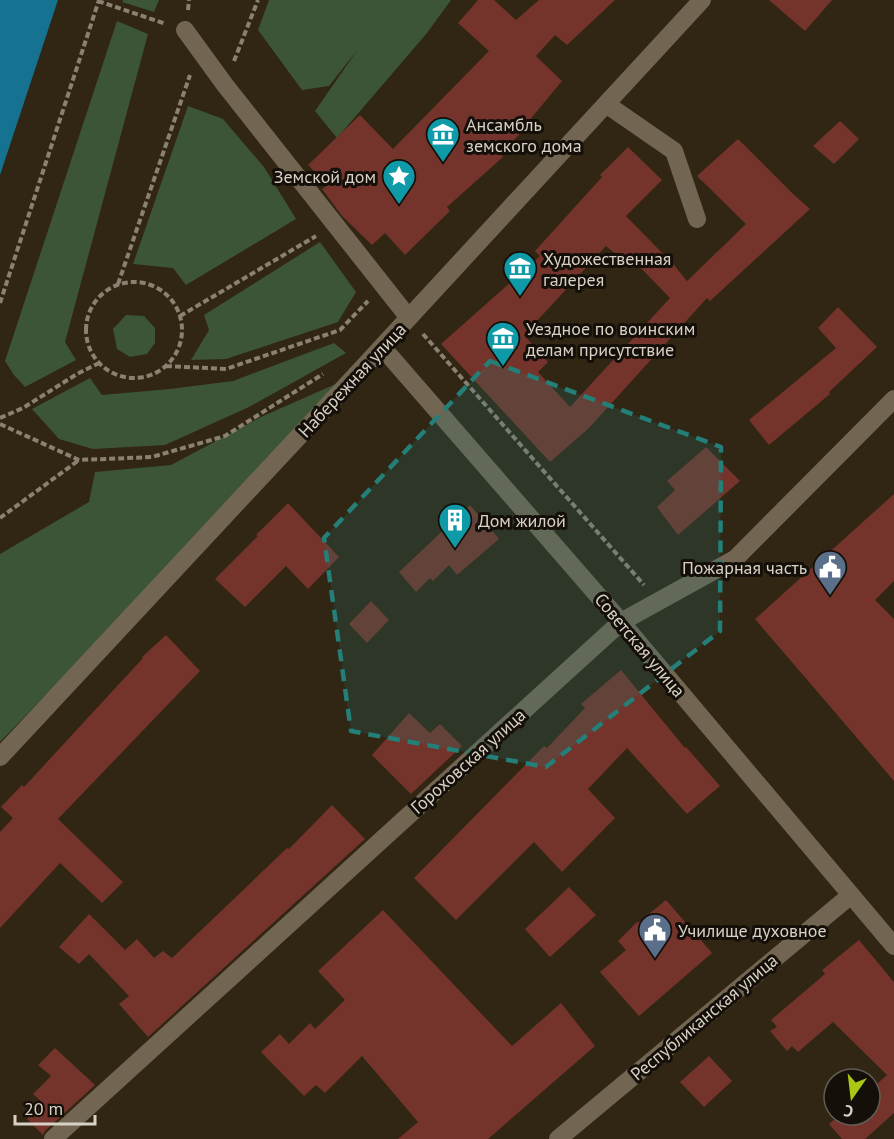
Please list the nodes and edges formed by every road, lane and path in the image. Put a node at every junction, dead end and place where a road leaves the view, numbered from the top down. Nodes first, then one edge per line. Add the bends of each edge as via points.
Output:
1 (99, 0) edge
2 (258, 0) edge
3 (702, 0) edge
4 (184, 30) joint
5 (199, 50) junction
6 (225, 85) junction
7 (606, 104) junction
8 (697, 219) dead end
9 (336, 225) junction
10 (118, 284) junction
11 (383, 285) junction
12 (0, 303) edge
13 (180, 316) junction
14 (409, 318) junction
15 (382, 347) junction
16 (99, 363) junction
17 (165, 366) junction
18 (362, 369) junction
19 (894, 399) edge
20 (0, 418) edge
21 (0, 424) edge
22 (79, 460) junction
23 (0, 518) edge
24 (658, 601) junction
25 (621, 622) junction
26 (0, 757) edge
27 (851, 895) junction
28 (894, 946) edge
29 (53, 1139) edge
30 (558, 1139) edge

1 - 4 path
1 - 12 path
2 - 6 path
3 - 7 street, Набережная улица
4 - 5 street
5 - 6 street
5 - 10 path
6 - 9 street
7 - 8 street via 674,151
7 - 14 street, Набережная улица
9 - 11 street
9 - 13 path
10 - 13 path via 133,281 162,291 174,302
10 - 16 path via 93,304 87,318 86,335
11 - 14 street
11 - 17 path via 340,330 226,369
13 - 17 path via 180,344
14 - 15 street, Набережная улица
14 - 24 path
15 - 18 street, Набережная улица
15 - 25 street, Советская улица
16 - 17 path via 124,377 153,374
16 - 20 path
18 - 22 path via 330,370 225,436 152,457
18 - 26 street, Набережная улица
19 - 24 street, Гороховская улица via 735,559
21 - 22 path
22 - 23 path
24 - 25 street, Гороховская улица
25 - 27 street, Советская улица
25 - 29 street, Гороховская улица
27 - 28 street, Советская улица
27 - 30 street, Республиканская улица

